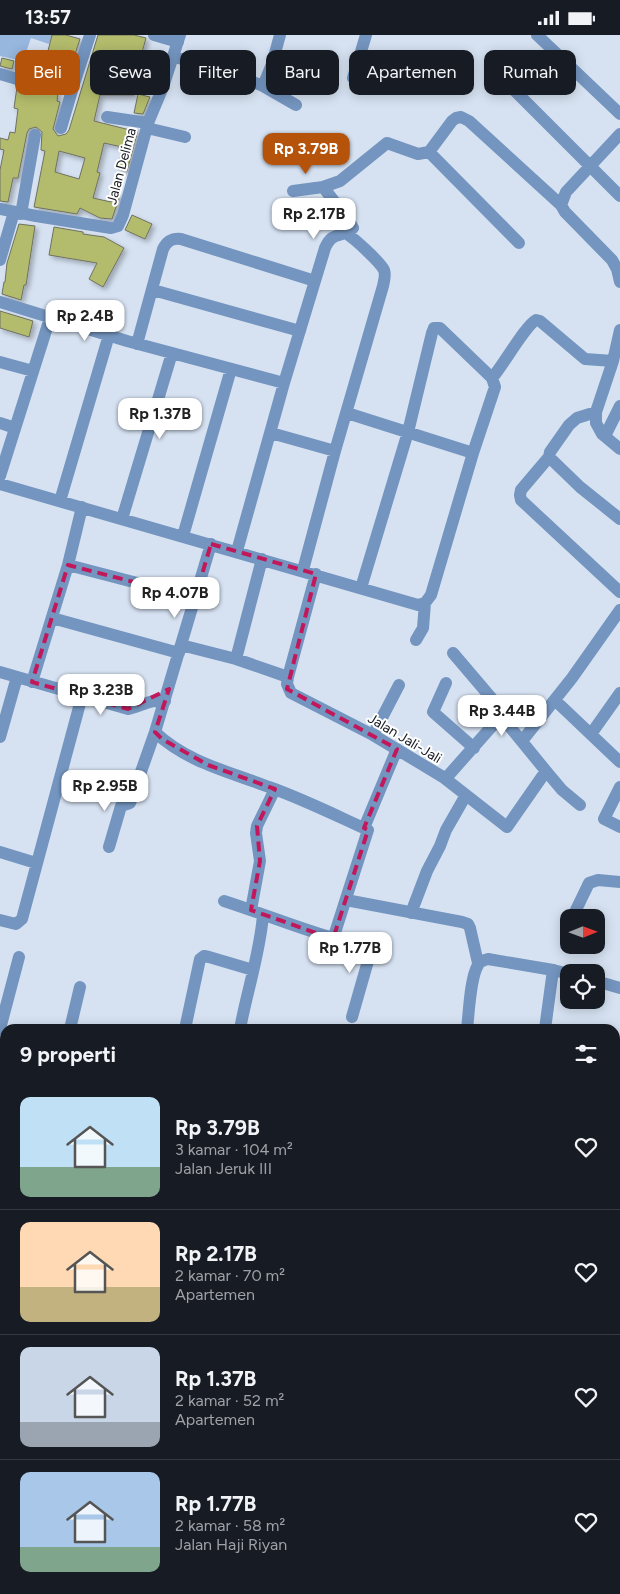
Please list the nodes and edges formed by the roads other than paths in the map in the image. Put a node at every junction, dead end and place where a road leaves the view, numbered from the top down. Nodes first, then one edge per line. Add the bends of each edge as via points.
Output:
1 (90, 35) edge
2 (154, 35) edge
3 (280, 35) edge
4 (366, 35) edge
5 (537, 35) edge
6 (179, 39) edge
7 (361, 50) edge
8 (174, 57) junction
9 (80, 66) edge
10 (170, 67) edge
11 (0, 74) edge
12 (15, 79) edge
13 (263, 86) junction
14 (71, 95) edge
15 (160, 95) edge
16 (519, 95) edge
17 (296, 105) dead end
18 (620, 114) edge
19 (107, 117) dead end
20 (147, 126) junction
21 (61, 128) dead end
22 (620, 134) edge
23 (35, 135) dead end
24 (186, 137) dead end
25 (429, 152) junction
26 (590, 165) junction
27 (323, 187) junction
28 (293, 191) dead end
29 (620, 196) edge
30 (561, 205) junction
31 (0, 209) edge
32 (17, 213) junction
33 (347, 234) junction
34 (519, 243) dead end
35 (0, 260) edge
36 (315, 281) junction
37 (620, 282) edge
38 (153, 289) junction
39 (0, 302) edge
40 (50, 318) junction
41 (620, 330) edge
42 (300, 331) junction
43 (109, 335) junction
44 (137, 344) junction
45 (172, 353) junction
46 (613, 361) junction
47 (0, 362) edge
48 (231, 369) junction
49 (33, 371) junction
50 (492, 378) junction
51 (284, 383) junction
52 (620, 407) edge
53 (596, 412) junction
54 (347, 413) junction
55 (0, 423) edge
56 (16, 427) junction
57 (408, 432) junction
58 (271, 433) junction
59 (605, 436) junction
60 (620, 449) edge
61 (335, 451) junction
62 (473, 453) junction
63 (549, 457) junction
64 (0, 476) edge
65 (0, 484) edge
66 (60, 501) junction
67 (82, 507) junction
68 (122, 519) junction
69 (620, 519) edge
70 (183, 536) junction
71 (211, 544) junction
72 (237, 551) junction
73 (262, 559) junction
74 (68, 565) junction
75 (303, 570) junction
76 (316, 574) junction
77 (362, 588) junction
78 (620, 592) edge
79 (195, 598) junction
80 (425, 603) junction
81 (620, 610) edge
82 (52, 619) junction
83 (416, 640) dead end
84 (180, 649) junction
85 (453, 653) dead end
86 (236, 659) junction
87 (0, 672) edge
88 (17, 677) junction
89 (288, 677) junction
90 (32, 682) junction
91 (446, 683) dead end
92 (399, 685) dead end
93 (620, 693) edge
94 (82, 696) junction
95 (165, 701) junction
96 (560, 705) dead end
97 (501, 716) junction
98 (155, 732) junction
99 (591, 734) junction
100 (373, 735) junction
101 (0, 737) edge
102 (522, 741) junction
103 (474, 748) junction
104 (397, 749) junction
105 (620, 762) edge
106 (546, 771) junction
107 (443, 777) junction
108 (620, 787) edge
109 (275, 789) junction
110 (466, 795) junction
111 (580, 805) dead end
112 (620, 827) edge
113 (364, 828) junction
114 (108, 847) dead end
115 (0, 852) edge
116 (36, 863) junction
117 (620, 882) edge
118 (346, 900) junction
119 (224, 901) dead end
120 (576, 909) edge
121 (257, 912) junction
122 (411, 913) junction
123 (0, 920) edge
124 (333, 939) junction
125 (19, 957) dead end
126 (478, 963) junction
127 (554, 969) junction
128 (253, 970) junction
129 (560, 971) edge
130 (605, 984) edge
131 (80, 987) dead end
132 (620, 988) edge
133 (2, 1015) edge
134 (352, 1017) dead end
135 (71, 1024) edge
136 (186, 1024) edge
137 (241, 1024) edge
138 (468, 1024) edge
139 (546, 1024) edge

1 - 9 street
2 - 6 street
3 - 13 street
4 - 7 street
5 - 18 street
6 - 8 street, Jalan Delima
8 - 10 street, Jalan Delima
8 - 13 street via 218,68
11 - 12 street
13 - 17 street
14 - 21 street
15 - 20 street, Jalan Delima
16 - 26 street
19 - 20 street
20 - 24 street
20 - 32 street, Jalan Delima via 118,226 111,228
22 - 26 street
23 - 32 street
25 - 27 street via 418,154 387,143 340,181
25 - 30 street via 452,121 461,117
25 - 34 street
26 - 29 street
26 - 30 street via 566,192
27 - 28 street
27 - 33 street via 352,225
30 - 37 street via 612,260
31 - 32 street, Jalan Delima
32 - 35 street
33 - 36 street via 335,235 329,240
33 - 54 street via 383,269 385,276
36 - 38 street via 175,238 162,249
36 - 42 street
38 - 42 street
38 - 44 street
39 - 40 street
40 - 43 street
40 - 49 street
41 - 46 street
42 - 51 street
43 - 44 street
43 - 66 street
44 - 45 street
45 - 48 street
45 - 68 street
46 - 50 street via 585,359 536,320
46 - 53 street
47 - 49 street
48 - 51 street
48 - 70 street
49 - 56 street
50 - 57 street via 444,330 434,328
50 - 62 street via 495,387
51 - 58 street
52 - 59 street
53 - 59 street via 596,423
53 - 63 street via 577,418 569,425
54 - 57 street
54 - 61 street
55 - 56 street
56 - 64 street
57 - 62 street
57 - 77 street
58 - 61 street
58 - 72 street
59 - 60 street
61 - 75 street
62 - 80 street via 431,595
63 - 69 street
63 - 78 street via 521,490 521,500
65 - 66 street
66 - 67 street
67 - 68 street
67 - 74 street
68 - 70 street
70 - 71 street
71 - 72 street
71 - 79 street
72 - 73 street
73 - 75 street
73 - 86 street
74 - 79 street
74 - 82 street
75 - 76 street
76 - 77 street
76 - 89 street
77 - 80 street via 418,605
79 - 84 street
80 - 83 street via 423,628
81 - 102 street
82 - 84 street
82 - 90 street
84 - 86 street
84 - 95 street
85 - 97 street via 493,700
86 - 89 street
87 - 88 street
88 - 90 street
88 - 101 street
89 - 100 street, Jalan Jali-Jali via 286,685 290,693
90 - 94 street
91 - 103 street via 433,712
92 - 100 street
93 - 99 street
94 - 95 street via 128,709 149,701
94 - 116 street
95 - 98 street
96 - 99 street
97 - 102 street
97 - 103 street, Jalan Jali-Jali
98 - 109 street via 179,751 208,765
98 - 114 street via 130,803 121,806
99 - 105 street
100 - 104 street, Jalan Jali-Jali
102 - 106 street
103 - 107 street, Jalan Jali-Jali via 447,777
104 - 107 street, Jalan Jali-Jali
104 - 113 street
106 - 110 street via 507,827
106 - 111 street
107 - 110 street
108 - 112 street via 604,819
109 - 113 street
109 - 121 street via 257,826 260,861
110 - 122 street via 446,830
113 - 118 street via 368,830
115 - 116 street
116 - 123 street via 20,923
117 - 120 street via 598,880 589,883
118 - 122 street
118 - 124 street
119 - 121 street
121 - 124 street
121 - 128 street via 258,950
122 - 126 street via 468,924
124 - 134 street via 362,947 370,954
125 - 133 street
126 - 127 street via 488,959
126 - 138 street
127 - 129 street
127 - 139 street
128 - 136 street via 209,957 200,959
128 - 137 street
130 - 132 street
131 - 135 street

